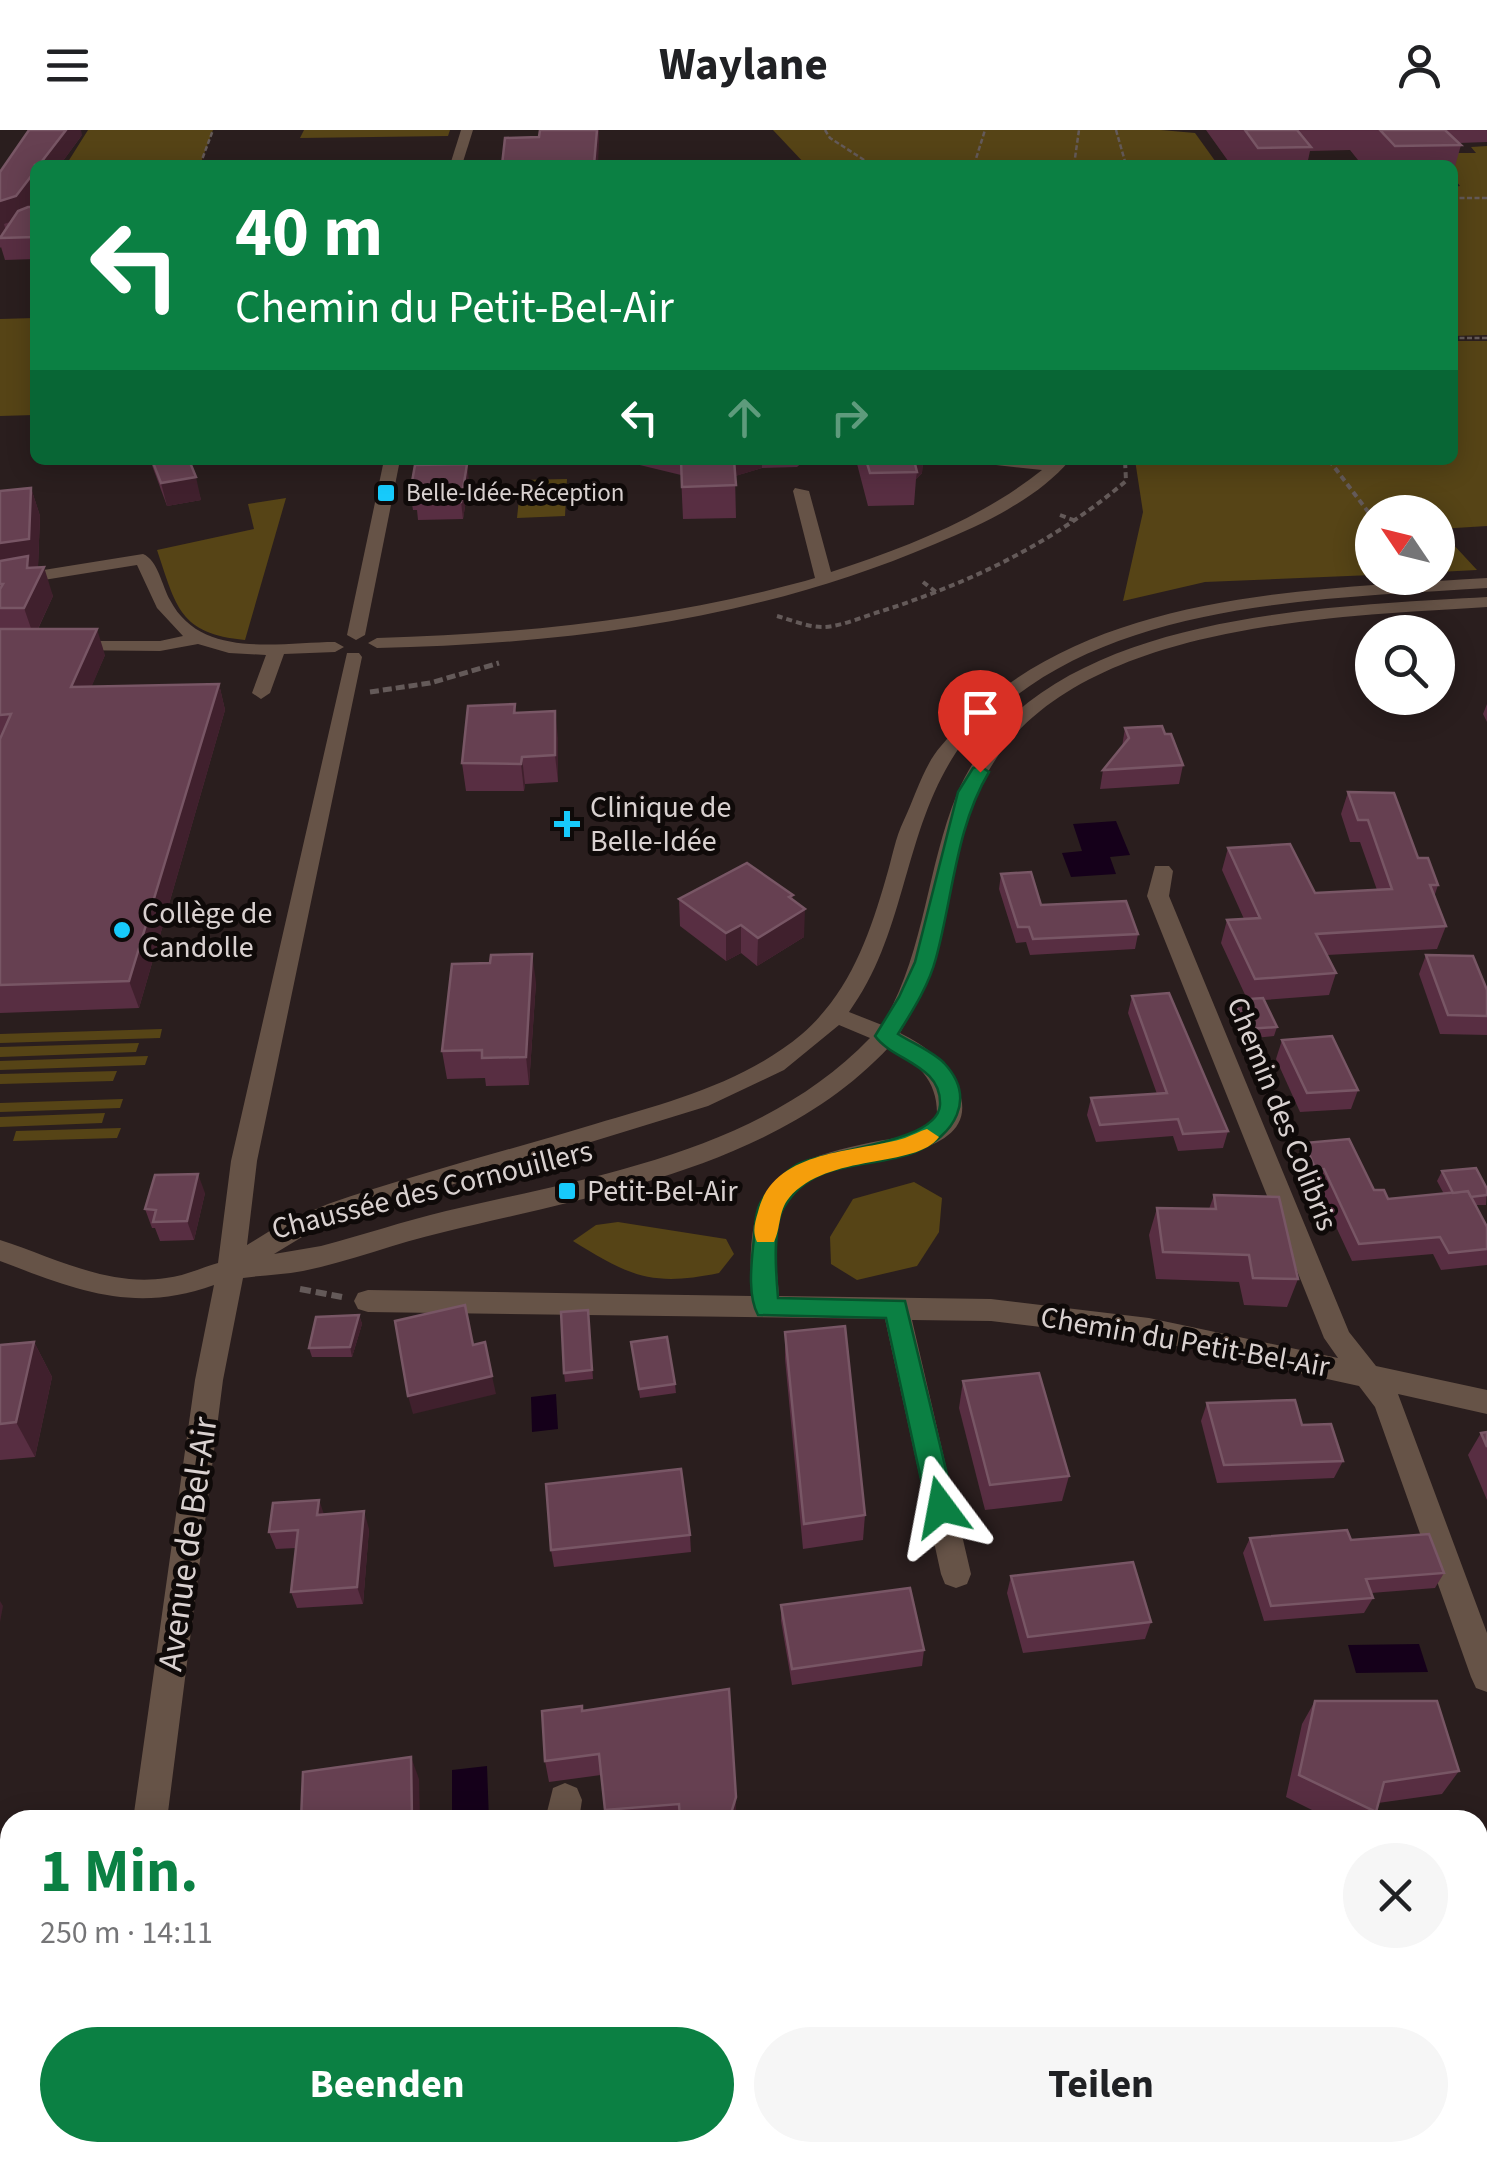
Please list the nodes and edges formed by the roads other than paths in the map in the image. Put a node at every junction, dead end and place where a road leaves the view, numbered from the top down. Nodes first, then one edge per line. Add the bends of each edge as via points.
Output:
1 (467, 130) edge
2 (458, 160) edge
3 (391, 465) edge
4 (1049, 465) edge
5 (801, 491) dead end
6 (824, 580) junction
7 (0, 582) edge
8 (1487, 583) edge
9 (1487, 602) edge
10 (198, 640) junction
11 (41, 646) edge
12 (348, 646) junction
13 (278, 647) junction
14 (261, 693) dead end
15 (1162, 871) dead end
16 (835, 1015) junction
17 (886, 1036) junction
18 (0, 1250) edge
19 (231, 1269) junction
20 (368, 1301) road end
21 (766, 1308) junction
22 (896, 1308) junction
23 (1364, 1374) junction
24 (1487, 1402) edge
25 (956, 1574) dead end
26 (1487, 1677) edge
27 (151, 1810) edge

1 - 2 street
3 - 12 street, Avenue de Bel-Air
4 - 6 street via 1028,490 958,528
5 - 6 street
6 - 12 street via 602,628 377,642 370,653
7 - 10 street via 143,559 164,606
8 - 16 street, Chaussée des Cornouillers via 1195,613 1100,640 1012,688 978,714 932,778 912,822 874,956
9 - 17 street, Chaussée des Cornouillers via 1240,626 1172,641 1076,680 1047,700 992,752 968,792 925,962
10 - 11 street
10 - 13 street
12 - 13 street
12 - 19 street, Avenue de Bel-Air via 244,1161
13 - 14 street
15 - 23 street, Chemin des Colibris via 1158,896 1165,914 1338,1338
16 - 17 street
16 - 19 street, Chaussée des Cornouillers via 777,1064 730,1087 654,1116 375,1197 295,1228
17 - 19 street, Chaussée des Cornouillers via 815,1099 729,1142 304,1260
17 - 21 street via 934,1066 951,1106 930,1136 823,1163 782,1190 766,1226
18 - 19 street via 125,1288 184,1286
19 - 27 street, Avenue de Bel-Air
20 - 21 street, Chemin du Petit-Bel-Air
21 - 22 street, Chemin du Petit-Bel-Air
22 - 23 street, Chemin du Petit-Bel-Air via 991,1310 1134,1327
22 - 25 street
23 - 24 street, Chemin du Petit-Bel-Air
23 - 26 street, Chemin du Petit-Bel-Air via 1387,1401

